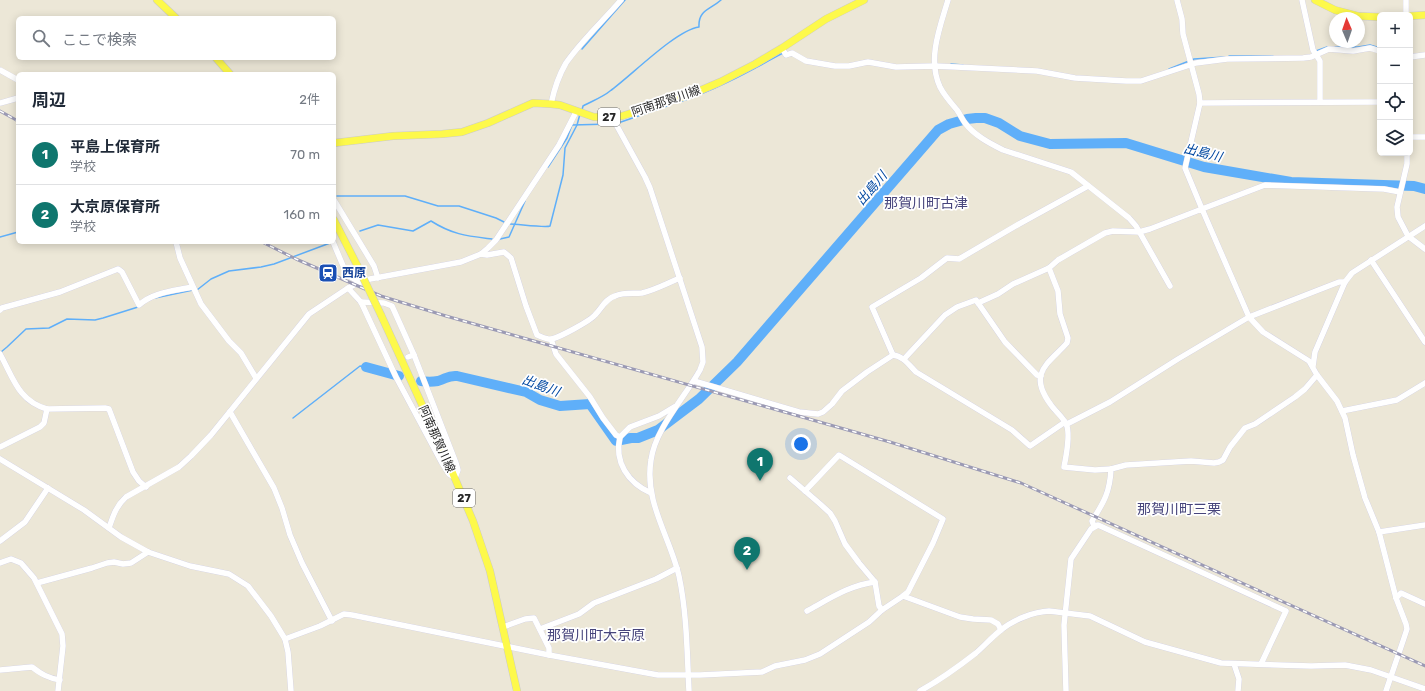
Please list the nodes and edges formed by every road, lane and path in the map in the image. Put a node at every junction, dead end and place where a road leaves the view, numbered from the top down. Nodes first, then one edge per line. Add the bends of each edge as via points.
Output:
1 (157, 0) edge
2 (621, 0) edge
3 (864, 0) edge
4 (948, 0) edge
5 (1177, 0) edge
6 (1302, 0) edge
7 (1315, 0) edge
8 (1406, 0) edge
9 (1406, 12) edge
10 (1425, 15) edge
11 (174, 16) edge
12 (1413, 16) edge
13 (1377, 17) edge
14 (1377, 50) edge
15 (783, 51) junction
16 (1314, 53) junction
17 (1425, 55) edge
18 (1413, 57) edge
19 (218, 60) edge
20 (1191, 62) junction
21 (936, 64) junction
22 (0, 70) edge
23 (228, 72) edge
24 (16, 79) edge
25 (16, 98) edge
26 (0, 102) edge
27 (1320, 102) junction
28 (1377, 102) edge
29 (1200, 103) junction
30 (551, 104) junction
31 (576, 112) junction
32 (612, 117) junction
33 (1413, 136) edge
34 (1425, 137) edge
35 (336, 143) edge
36 (1407, 156) edge
37 (1088, 186) junction
38 (1400, 190) junction
39 (336, 203) edge
40 (1202, 209) junction
41 (336, 224) edge
42 (1425, 226) edge
43 (1139, 232) junction
44 (1408, 236) junction
45 (176, 244) edge
46 (334, 244) edge
47 (1425, 249) edge
48 (481, 254) junction
49 (1371, 260) junction
50 (1049, 268) junction
51 (378, 278) junction
52 (680, 278) junction
53 (360, 282) junction
54 (1345, 282) junction
55 (1170, 286) dead end
56 (348, 288) junction
57 (193, 289) junction
58 (361, 302) junction
59 (978, 303) junction
60 (0, 310) edge
61 (1249, 317) junction
62 (551, 339) junction
63 (1425, 342) edge
64 (0, 354) edge
65 (893, 355) junction
66 (904, 359) junction
67 (1313, 366) junction
68 (1317, 375) junction
69 (1041, 376) junction
70 (256, 378) junction
71 (694, 381) junction
72 (1425, 383) edge
73 (678, 404) junction
74 (47, 409) junction
75 (1342, 411) junction
76 (230, 412) junction
77 (1066, 423) junction
78 (620, 437) junction
79 (0, 447) edge
80 (0, 459) edge
81 (1110, 469) junction
82 (455, 478) junction
83 (790, 478) dead end
84 (146, 487) junction
85 (48, 488) junction
86 (805, 491) junction
87 (651, 493) junction
88 (1425, 525) edge
89 (1094, 526) junction
90 (109, 528) junction
91 (1379, 532) junction
92 (0, 541) edge
93 (148, 552) junction
94 (0, 563) edge
95 (677, 568) junction
96 (37, 582) junction
97 (875, 582) junction
98 (903, 596) junction
99 (1396, 598) junction
100 (1425, 604) edge
101 (882, 610) junction
102 (807, 611) dead end
103 (1066, 612) junction
104 (332, 620) junction
105 (503, 627) junction
106 (540, 629) junction
107 (1001, 630) junction
108 (285, 640) junction
109 (507, 646) junction
110 (549, 655) junction
111 (1234, 664) junction
112 (1261, 664) junction
113 (0, 670) edge
114 (688, 675) junction
115 (1391, 677) junction
116 (60, 680) junction
117 (1425, 689) edge
118 (58, 691) edge
119 (291, 691) edge
120 (517, 691) edge
121 (689, 691) edge
122 (920, 691) edge
123 (1066, 691) edge
124 (1238, 691) edge
125 (1386, 691) edge

1 - 11 main road
2 - 30 street via 566,64
3 - 15 main road, 阿南那賀川線 / 27 via 826,18
4 - 21 street via 936,40
5 - 20 street
6 - 16 street
7 - 13 main road via 1336,10 1358,16
8 - 9 street
10 - 12 main road
14 - 16 street via 1329,49
15 - 21 street via 786,55 792,53 806,61 835,66 868,62 896,67
15 - 32 main road, 阿南那賀川線 / 27 via 692,94 637,112
16 - 20 street via 1303,58
16 - 27 street via 1320,61
17 - 18 street
19 - 23 main road
20 - 21 street via 1140,81 1075,78 1037,72
20 - 29 street
21 - 37 street via 941,89 972,130 1003,150 1071,172
22 - 24 street
25 - 26 street
27 - 28 street
27 - 29 street
29 - 40 street via 1186,173
30 - 31 main road, 阿南那賀川線 / 27
30 - 35 main road, 阿南那賀川線 / 27 via 533,103 462,132
31 - 32 main road, 阿南那賀川線 / 27 via 594,117
31 - 48 street via 559,145 496,240
32 - 52 street via 646,177
33 - 34 street
36 - 38 street
37 - 43 street via 1129,218
37 - 65 street via 959,259 947,258 921,278 872,307
38 - 40 street via 1265,185
38 - 44 street via 1398,217
39 - 51 street via 374,266
40 - 43 street
40 - 61 street
41 - 82 main road, 阿南那賀川線 / 27, bridge via 381,315
42 - 44 street
43 - 50 street via 1105,233 1058,260
43 - 55 street
44 - 47 street
44 - 49 street
45 - 57 street
46 - 53 street via 347,275
48 - 51 street via 448,266
48 - 62 street via 504,252 511,258 537,335
49 - 54 street via 1352,273
49 - 63 street
50 - 59 street
50 - 69 street via 1058,291 1060,314 1068,338 1067,343 1044,365
51 - 53 street
52 - 62 street via 642,293 613,296 595,316
52 - 71 street via 702,347 703,362
53 - 56 street
54 - 61 street via 1339,282
54 - 67 street via 1315,352
56 - 58 street
56 - 70 street via 309,314
57 - 60 street via 153,296 139,305 122,272 118,270 60,292
57 - 70 street via 220,330 241,352
58 - 82 street via 392,363 394,375 442,463
58 - 82 street via 392,306 456,464 458,470
59 - 66 street via 976,300 945,315
59 - 69 street via 1005,342
61 - 67 street via 1263,332 1302,356
61 - 77 street via 1110,402
62 - 78 street via 556,354
64 - 74 street via 10,377 25,397 33,404
65 - 66 street
65 - 71 street via 842,391 832,404 818,414 799,412
66 - 77 street via 916,372 1012,430 1030,446
67 - 68 street
68 - 75 street
68 - 81 street via 1305,389 1280,408 1245,428 1219,462 1134,464
69 - 77 street via 1045,396
70 - 76 street
71 - 73 street
72 - 75 street via 1397,400
73 - 78 street via 659,416 630,427
73 - 87 street via 656,443 651,459
74 - 79 street via 44,423 40,427
74 - 84 street via 110,409 133,472
75 - 91 street via 1365,498
76 - 84 street via 179,467
76 - 104 street via 274,488 302,563
77 - 81 street via 1064,467
78 - 87 street via 618,455 622,466 634,483
80 - 85 street
81 - 89 street via 1107,496 1092,521
82 - 105 main road, 阿南那賀川線 / 27 via 484,551
83 - 86 street
84 - 90 street via 120,502
85 - 90 street
85 - 92 street via 25,522
86 - 97 street via 830,513 845,544
86 - 98 street via 839,455 943,518 933,544
87 - 95 street
88 - 91 street
89 - 103 street via 1071,559
89 - 112 street via 1103,527 1286,611
90 - 93 street
91 - 99 street
93 - 96 street via 130,563 107,563
93 - 108 street via 190,566 229,574 241,581 248,586 271,616
94 - 96 street via 16,560
95 - 106 street via 594,603 579,614
95 - 114 street via 684,598
96 - 116 street via 62,634
97 - 101 street
97 - 102 street via 844,591
98 - 101 street
98 - 107 street via 960,617 991,620 998,624
99 - 100 street via 1401,593
99 - 115 street via 1406,629
101 - 114 street via 838,643 805,660 775,666 762,672
103 - 107 street via 1042,611 1013,622
103 - 111 street via 1090,616 1145,642 1207,660
103 - 123 street
104 - 108 street
104 - 109 street via 344,614 352,615
105 - 106 street via 526,618 534,618
105 - 109 main road, 阿南那賀川線 / 27
106 - 110 street via 549,648
107 - 122 street via 963,663
108 - 119 street
109 - 110 street
109 - 120 main road, 阿南那賀川線 / 27
110 - 114 street via 658,675
111 - 112 street
111 - 124 street via 1239,679
112 - 115 street via 1345,665
113 - 116 street via 32,667 49,678
114 - 121 street
115 - 117 street
115 - 125 street
116 - 118 street

